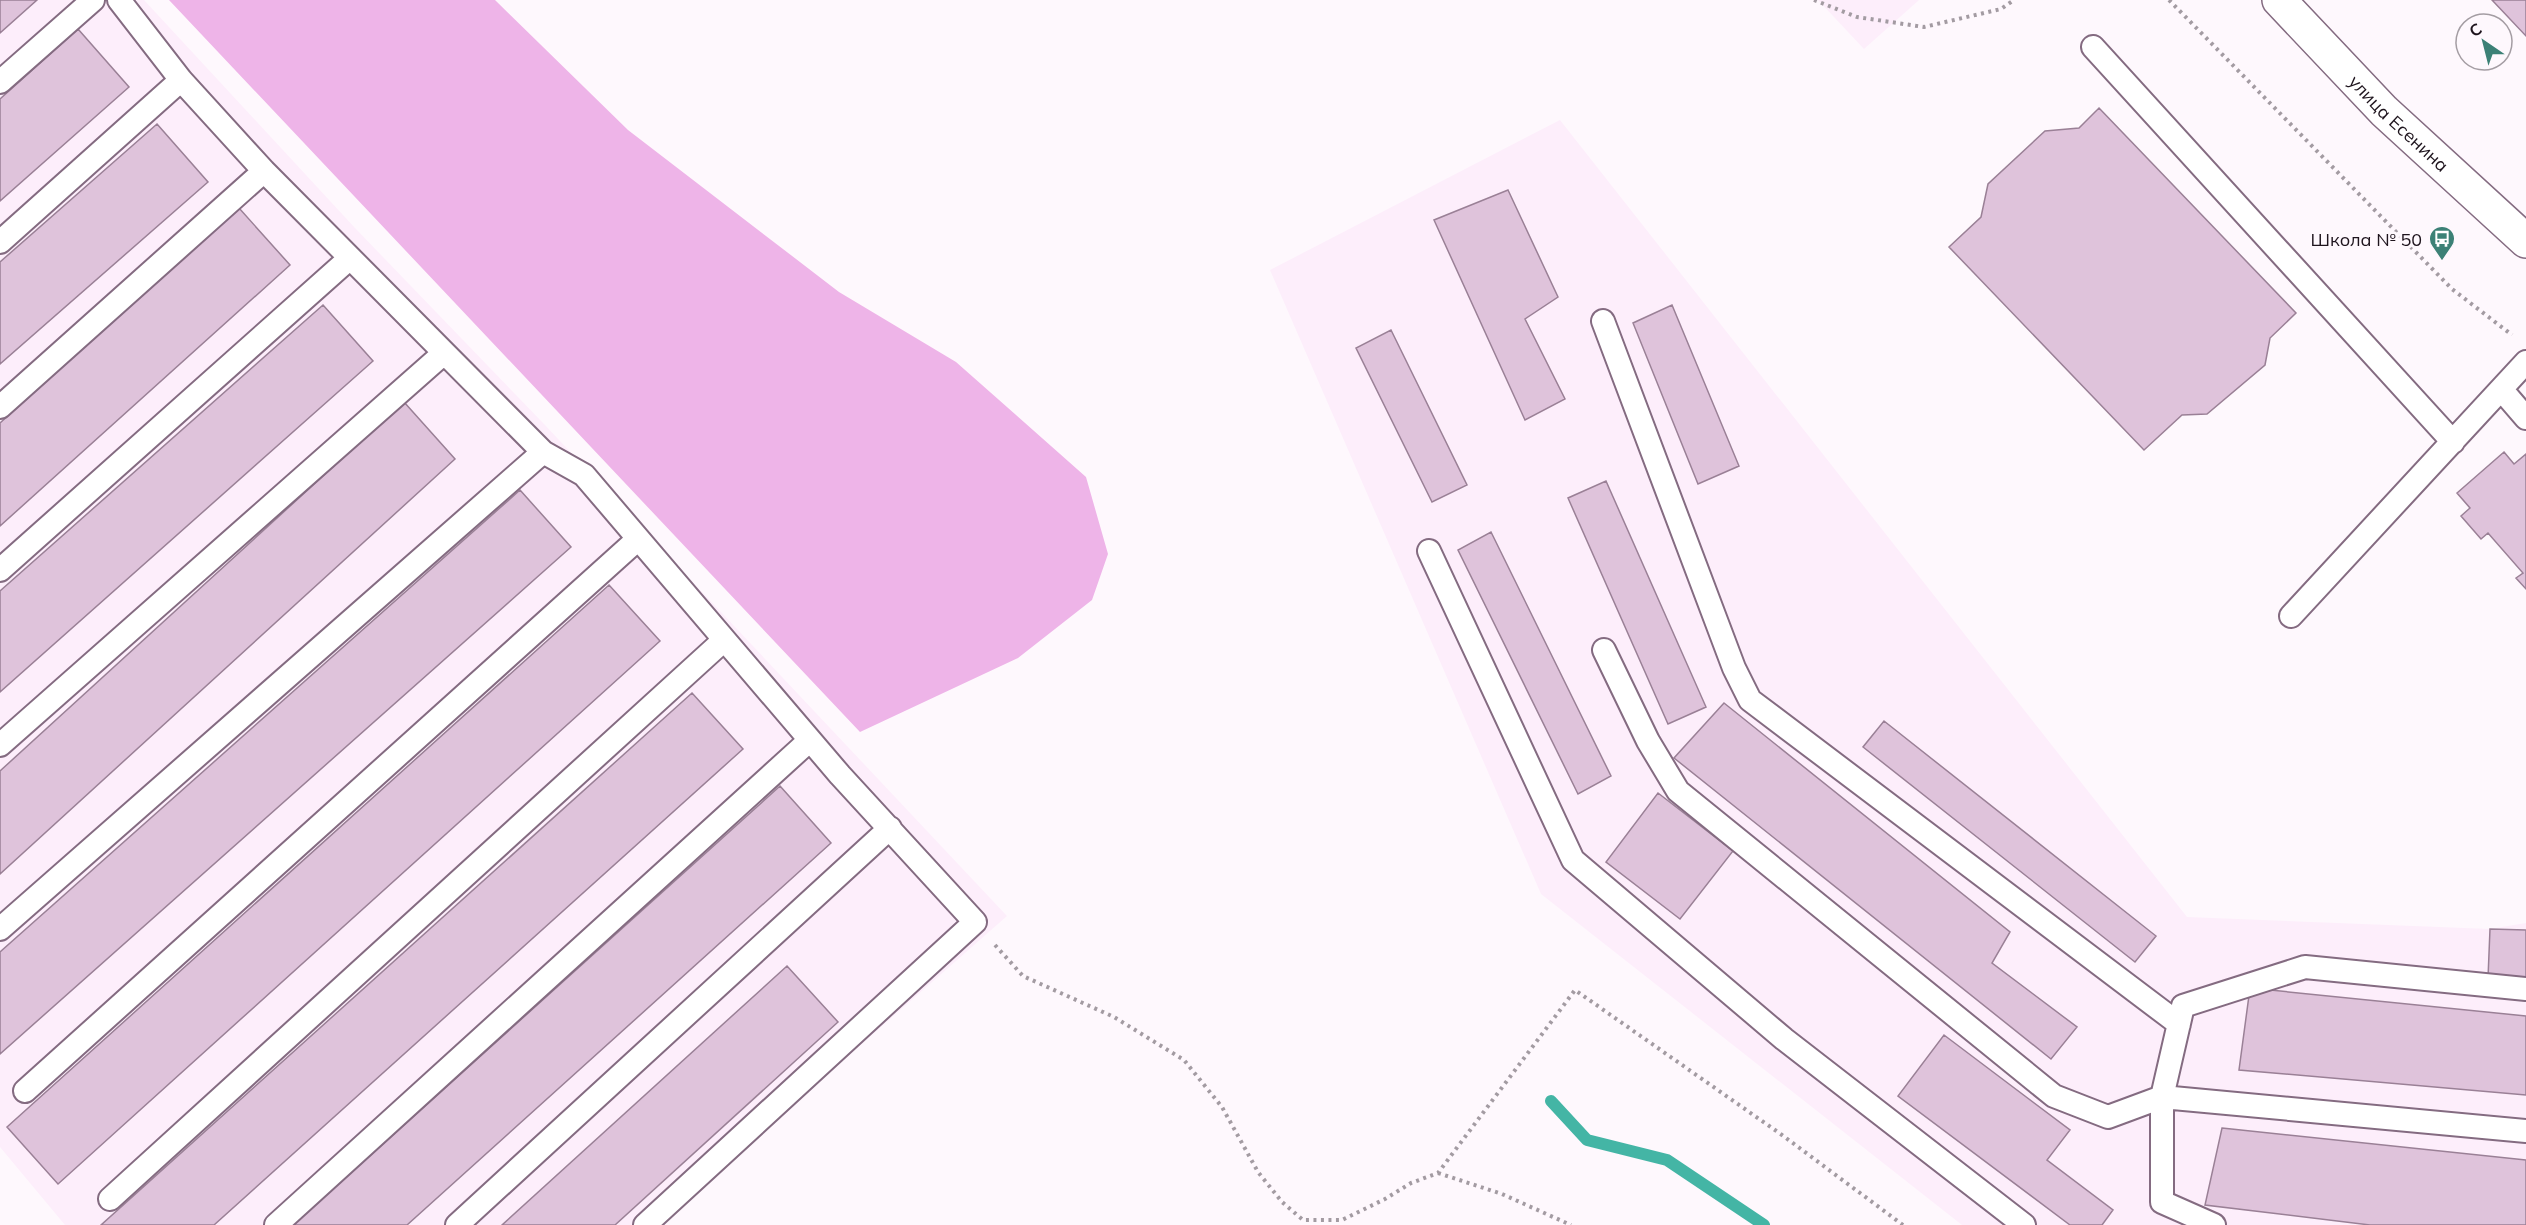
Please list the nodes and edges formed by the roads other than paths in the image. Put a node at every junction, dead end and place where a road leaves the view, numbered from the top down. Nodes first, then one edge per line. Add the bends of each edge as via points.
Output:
1 (93, 0) edge
2 (119, 0) edge
3 (2279, 0) edge
4 (2093, 47) dead end
5 (181, 80) junction
6 (0, 82) edge
7 (264, 171) junction
8 (2526, 241) edge
9 (0, 242) edge
10 (350, 258) junction
11 (1603, 321) dead end
12 (444, 353) junction
13 (2526, 362) edge
14 (2501, 389) junction
15 (0, 407) edge
16 (2526, 418) edge
17 (2453, 441) junction
18 (543, 452) junction
19 (638, 539) junction
20 (1429, 551) dead end
21 (0, 570) edge
22 (2291, 616) dead end
23 (724, 640) junction
24 (1604, 650) dead end
25 (810, 740) junction
26 (0, 745) edge
27 (890, 828) junction
28 (0, 929) edge
29 (2526, 989) edge
30 (2179, 1024) junction
31 (25, 1091) dead end
32 (2162, 1097) junction
33 (2526, 1131) edge
34 (110, 1199) dead end
35 (276, 1225) edge
36 (456, 1225) edge
37 (645, 1225) edge
38 (2024, 1225) edge
39 (2214, 1225) edge

1 - 6 lane
2 - 5 lane
3 - 8 street, улица Есенина via 2384,111
4 - 17 lane
5 - 7 lane
5 - 9 lane
7 - 10 lane
7 - 15 lane
10 - 12 lane
10 - 21 lane
11 - 30 lane via 1734,668 1750,700
12 - 18 lane
12 - 26 lane
13 - 14 lane
14 - 16 lane
14 - 17 lane
17 - 22 lane
18 - 19 lane via 584,475
18 - 28 lane
19 - 23 lane
19 - 31 lane
20 - 38 lane via 1573,860 1784,1039
23 - 25 lane
23 - 34 lane
24 - 32 lane via 1648,741 1678,791 2054,1096 2108,1117
25 - 27 lane
25 - 35 lane
27 - 36 lane
27 - 37 lane via 975,922
29 - 30 lane via 2305,967 2183,1006
30 - 32 lane
32 - 33 lane
32 - 39 lane via 2162,1202

